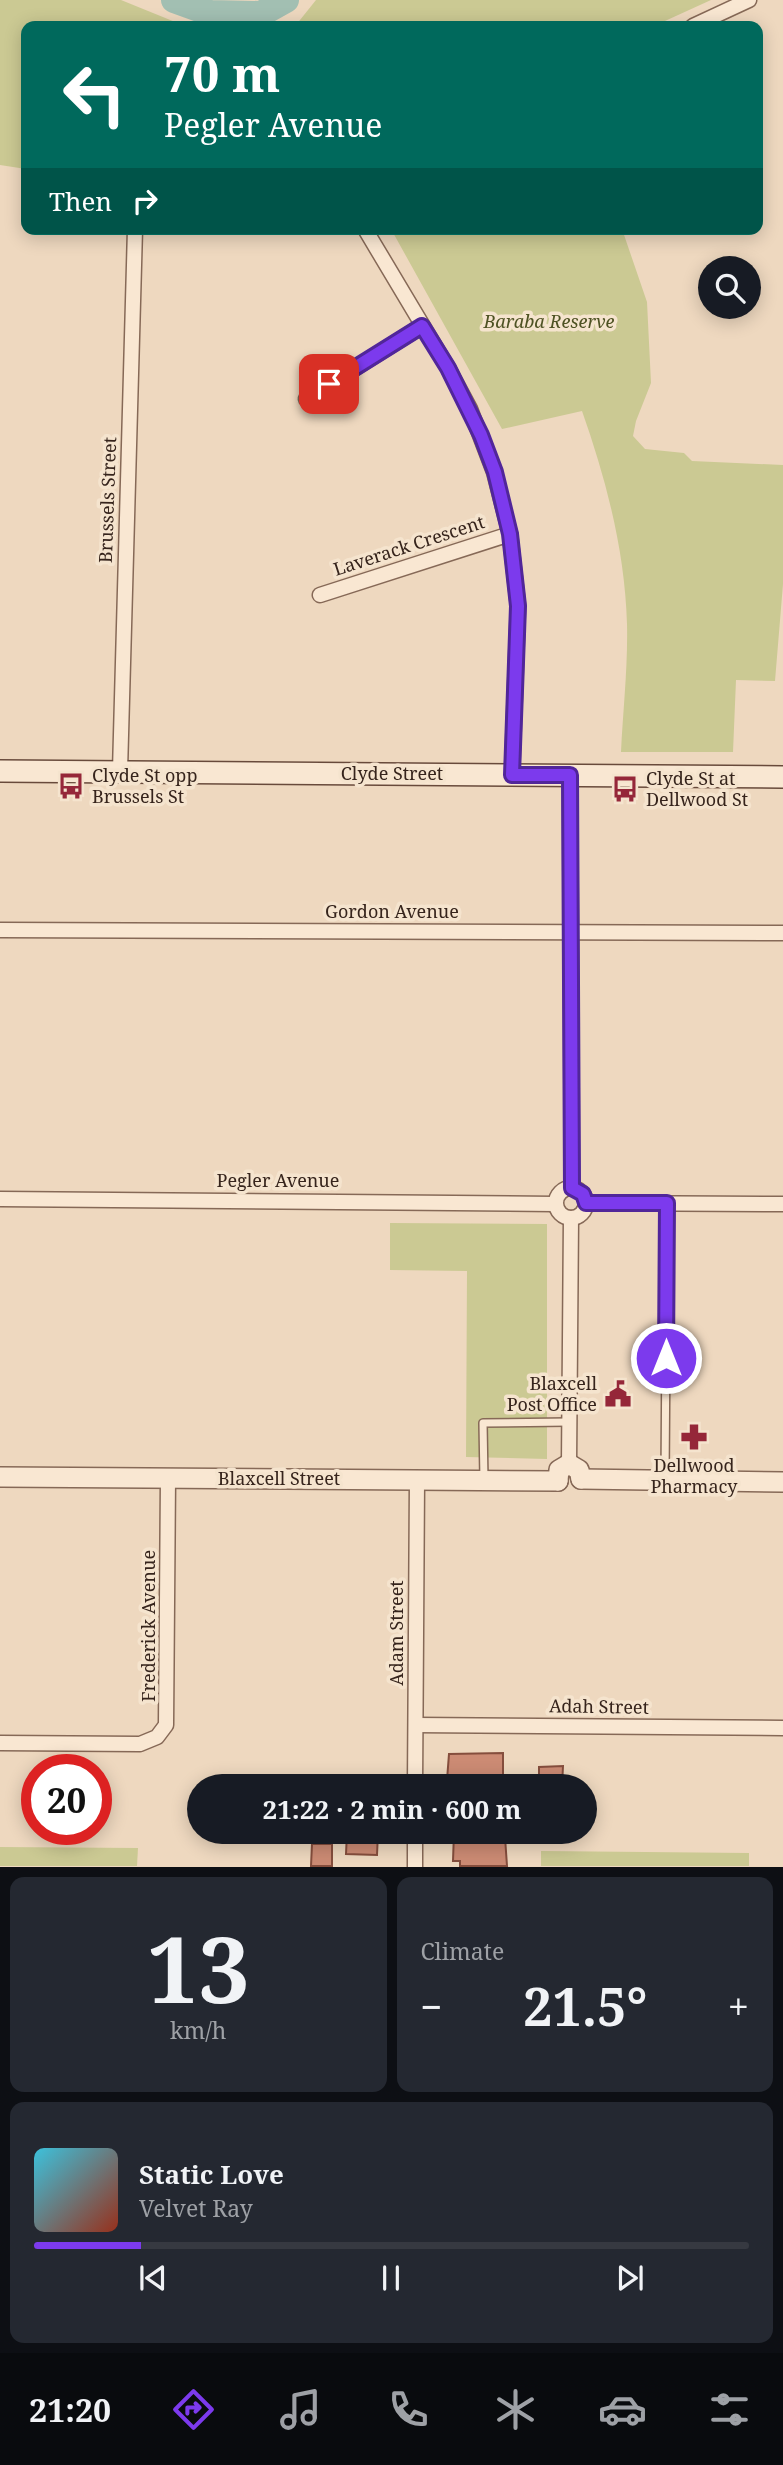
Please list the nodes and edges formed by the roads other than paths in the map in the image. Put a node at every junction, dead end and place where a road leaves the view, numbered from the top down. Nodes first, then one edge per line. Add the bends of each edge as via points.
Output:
1 (749, 0) edge
2 (704, 21) edge
3 (135, 235) edge
4 (369, 235) edge
5 (422, 326) junction
6 (306, 399) dead end
7 (510, 534) junction
8 (320, 595) dead end
9 (0, 771) edge
10 (120, 771) junction
11 (512, 775) junction
12 (570, 775) junction
13 (783, 777) edge
14 (0, 930) edge
15 (571, 932) junction
16 (783, 933) edge
17 (572, 1188) junction
18 (0, 1199) edge
19 (555, 1203) junction
20 (586, 1203) junction
21 (667, 1203) junction
22 (783, 1204) edge
23 (571, 1219) junction
24 (570, 1422) junction
25 (575, 1471) junction
26 (0, 1477) edge
27 (168, 1479) junction
28 (417, 1480) junction
29 (484, 1480) junction
30 (665, 1480) junction
31 (783, 1482) edge
32 (416, 1725) junction
33 (783, 1728) edge
34 (0, 1743) edge
35 (415, 1774) edge
36 (415, 1844) edge
37 (415, 1867) edge

1 - 2 street
3 - 10 street, Brussels Street
4 - 5 street
5 - 6 street
5 - 7 street via 478,426
7 - 8 street, Laverack Crescent
7 - 11 street via 518,606
9 - 10 main road, Clyde Street
10 - 11 main road, Clyde Street
11 - 12 main road, Clyde Street
12 - 13 main road, Clyde Street
12 - 15 street
14 - 15 street, Gordon Avenue
15 - 16 street, Gordon Avenue
15 - 17 street
17 - 19 street via 562,1191
17 - 20 street via 583,1194
18 - 19 street, Pegler Avenue
19 - 23 street via 559,1213
20 - 21 street
20 - 23 street via 584,1211
21 - 22 street
21 - 30 lane
23 - 24 street
24 - 25 street
24 - 29 lane via 484,1423
25 - 29 street, Blaxcell Street via 576,1486 570,1488 558,1481
25 - 30 street
26 - 27 street, Blaxcell Street
27 - 28 street, Blaxcell Street
27 - 34 street, Frederick Avenue via 166,1725 157,1737 140,1744
28 - 29 street, Blaxcell Street
28 - 32 street, Adam Street
30 - 31 street
32 - 33 street, Adah Street
32 - 35 street, Adam Street
36 - 37 street

